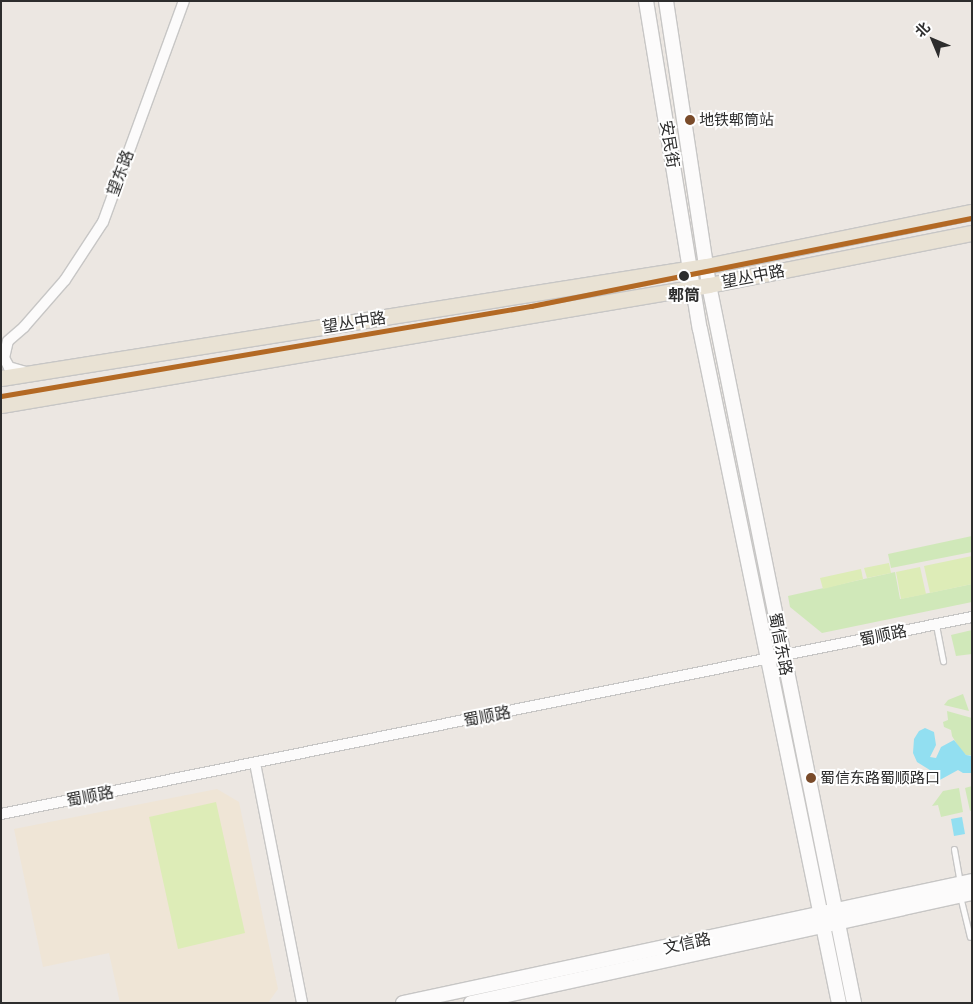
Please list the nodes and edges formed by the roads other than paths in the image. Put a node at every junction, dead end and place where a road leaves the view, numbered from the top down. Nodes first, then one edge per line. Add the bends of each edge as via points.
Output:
1 (184, 1) edge
2 (646, 1) edge
3 (666, 1) edge
4 (972, 212) edge
5 (972, 233) edge
6 (706, 266) junction
7 (690, 269) junction
8 (709, 285) junction
9 (693, 288) junction
10 (24, 327) junction
11 (1, 340) edge
12 (32, 373) junction
13 (1, 378) edge
14 (1, 405) edge
15 (972, 617) edge
16 (936, 625) junction
17 (776, 658) junction
18 (943, 661) dead end
19 (256, 763) junction
20 (1, 814) edge
21 (954, 849) dead end
22 (966, 888) edge
23 (837, 916) junction
24 (823, 919) junction
25 (970, 937) dead end
26 (302, 1003) edge
27 (403, 1003) edge
28 (471, 1003) edge
29 (839, 1003) edge
30 (854, 1003) edge

1 - 10 street, 望东路 via 103,222 65,280
2 - 7 main road, 安民街
3 - 6 main road, 安民街
4 - 6 main road, 望丛中路
5 - 8 main road, 望丛中路
6 - 7 main road, 望丛中路
6 - 8 main road, 安民街
7 - 9 main road, 安民街
7 - 12 main road, 望丛中路
8 - 9 main road, 望丛中路
8 - 17 main road, 蜀信东路
9 - 14 main road, 望丛中路
9 - 17 main road, 蜀信东路
10 - 11 street, 望东路
10 - 12 street, 望东路 via 8,341 4,358 9,367
12 - 13 main road, 望丛中路
15 - 16 street, 蜀顺路
16 - 17 street, 蜀顺路
16 - 18 lane
17 - 19 street, 蜀顺路
17 - 23 main road, 蜀信东路
17 - 24 main road, 蜀信东路
19 - 20 street, 蜀顺路
19 - 26 street
21 - 22 lane
22 - 23 main road
22 - 25 lane
23 - 24 main road
23 - 30 main road, 蜀信东路
24 - 27 main road, 文信路
24 - 28 main road
24 - 29 main road, 蜀信东路

